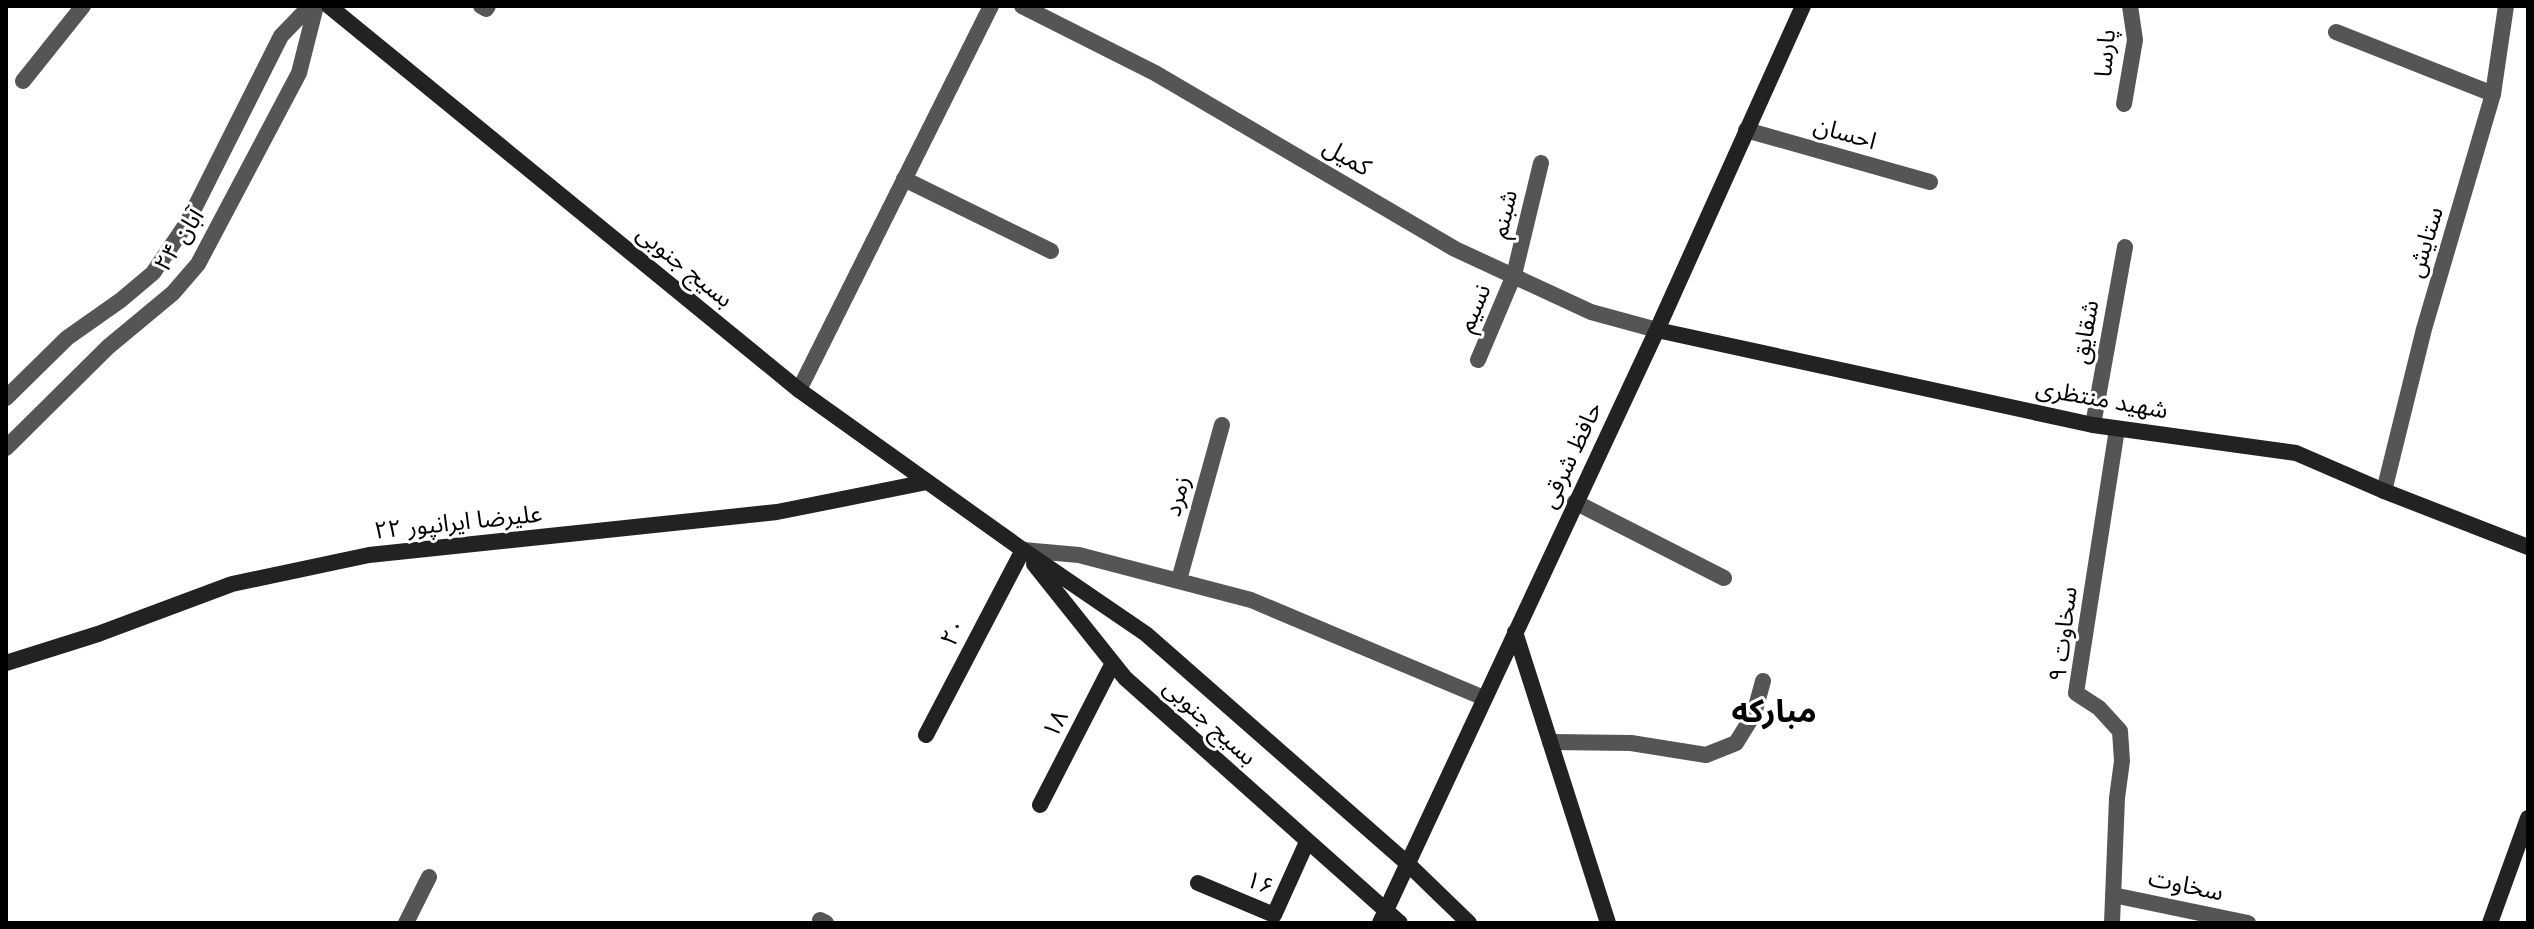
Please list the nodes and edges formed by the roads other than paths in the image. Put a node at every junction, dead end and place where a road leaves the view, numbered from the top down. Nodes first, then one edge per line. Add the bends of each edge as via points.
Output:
1 (83, 6) edge
2 (310, 6) edge
3 (316, 6) edge
4 (329, 6) edge
5 (481, 6) edge
6 (488, 6) edge
7 (991, 6) edge
8 (1022, 6) edge
9 (1803, 6) edge
10 (2130, 6) edge
11 (2506, 6) edge
12 (1040, 9) edge
13 (2336, 32) dead end
14 (23, 81) dead end
15 (2493, 94) junction
16 (2124, 104) dead end
17 (1746, 130) junction
18 (1541, 163) dead end
19 (904, 179) junction
20 (1930, 182) dead end
21 (2125, 247) dead end
22 (1051, 251) dead end
23 (1514, 275) junction
24 (1657, 330) junction
25 (1478, 360) dead end
26 (799, 390) junction
27 (6, 398) edge
28 (1222, 425) dead end
29 (2093, 425) junction
30 (2117, 429) junction
31 (6, 448) edge
32 (927, 482) junction
33 (2384, 491) junction
34 (1575, 502) junction
35 (2528, 547) edge
36 (1023, 550) junction
37 (1724, 578) dead end
38 (1179, 580) junction
39 (1515, 632) junction
40 (6, 663) edge
41 (1113, 663) junction
42 (1763, 681) dead end
43 (1484, 698) junction
44 (926, 735) dead end
45 (1550, 742) junction
46 (1040, 805) dead end
47 (2528, 818) edge
48 (1307, 842) junction
49 (1408, 864) junction
50 (429, 877) dead end
51 (1198, 883) dead end
52 (2113, 895) junction
53 (1383, 917) edge
54 (1277, 919) edge
55 (406, 923) edge
56 (1400, 923) edge
57 (1469, 923) edge
58 (1608, 923) edge
59 (2112, 923) edge
60 (2248, 923) edge
61 (2490, 923) edge

1 - 14 street
2 - 27 street, آبان ۲۴ via 281,36 187,223 153,273 67,338
3 - 31 street, آبان ۲۴ via 299,73 198,264
4 - 26 main road, بسیج جنوبی
5 - 6 street
7 - 19 street
8 - 12 street, کمیل
9 - 17 main road, حافظ شرقی
10 - 16 street, پارسا via 2135,40
11 - 15 street, ستایش
12 - 23 street, کمیل via 1455,249
13 - 15 street
15 - 33 street, ستایش via 2424,329
17 - 20 street, احسان
17 - 24 main road, حافظ شرقی
18 - 23 street, شبنم
19 - 22 street
19 - 26 street
21 - 29 street, شقایق
23 - 24 street, کمیل via 1591,312
23 - 25 street, نسیم
24 - 29 main road, شهید منتظری
24 - 34 main road, حافظ شرقی
26 - 32 main road, بسیج جنوبی
28 - 38 street, زمرد
29 - 30 main road, شهید منتظری
30 - 33 main road, شهید منتظری via 2296,453
30 - 52 street, سخاوت ۹ via 2076,693 2120,731
32 - 36 main road, بسیج جنوبی
32 - 40 main road, علیرضا ایرانپور ۲۲ via 777,512 369,555 232,584
33 - 35 main road, شهید منتظری
34 - 37 street
34 - 39 main road, حافظ شرقی
36 - 38 street via 1079,555
36 - 41 main road, بسیج جنوبی
36 - 44 main road, ۲۰
36 - 49 main road, بسیج جنوبی via 1146,634
38 - 43 street via 1251,600
39 - 43 main road, حافظ شرقی
39 - 45 main road
41 - 46 main road, ۱۸
41 - 48 main road, بسیج جنوبی
42 - 45 street via 1754,714 1736,743 1706,755 1631,743
43 - 49 main road, حافظ شرقی
45 - 58 main road
47 - 61 main road
48 - 53 main road, بسیج جنوبی
48 - 54 main road, ۱۶
49 - 53 main road, حافظ شرقی
49 - 57 main road, بسیج جنوبی
50 - 55 street
51 - 54 main road, ۱۶
52 - 59 street, سخاوت ۹
52 - 60 street, سخاوت
53 - 56 main road, بسیج جنوبی

